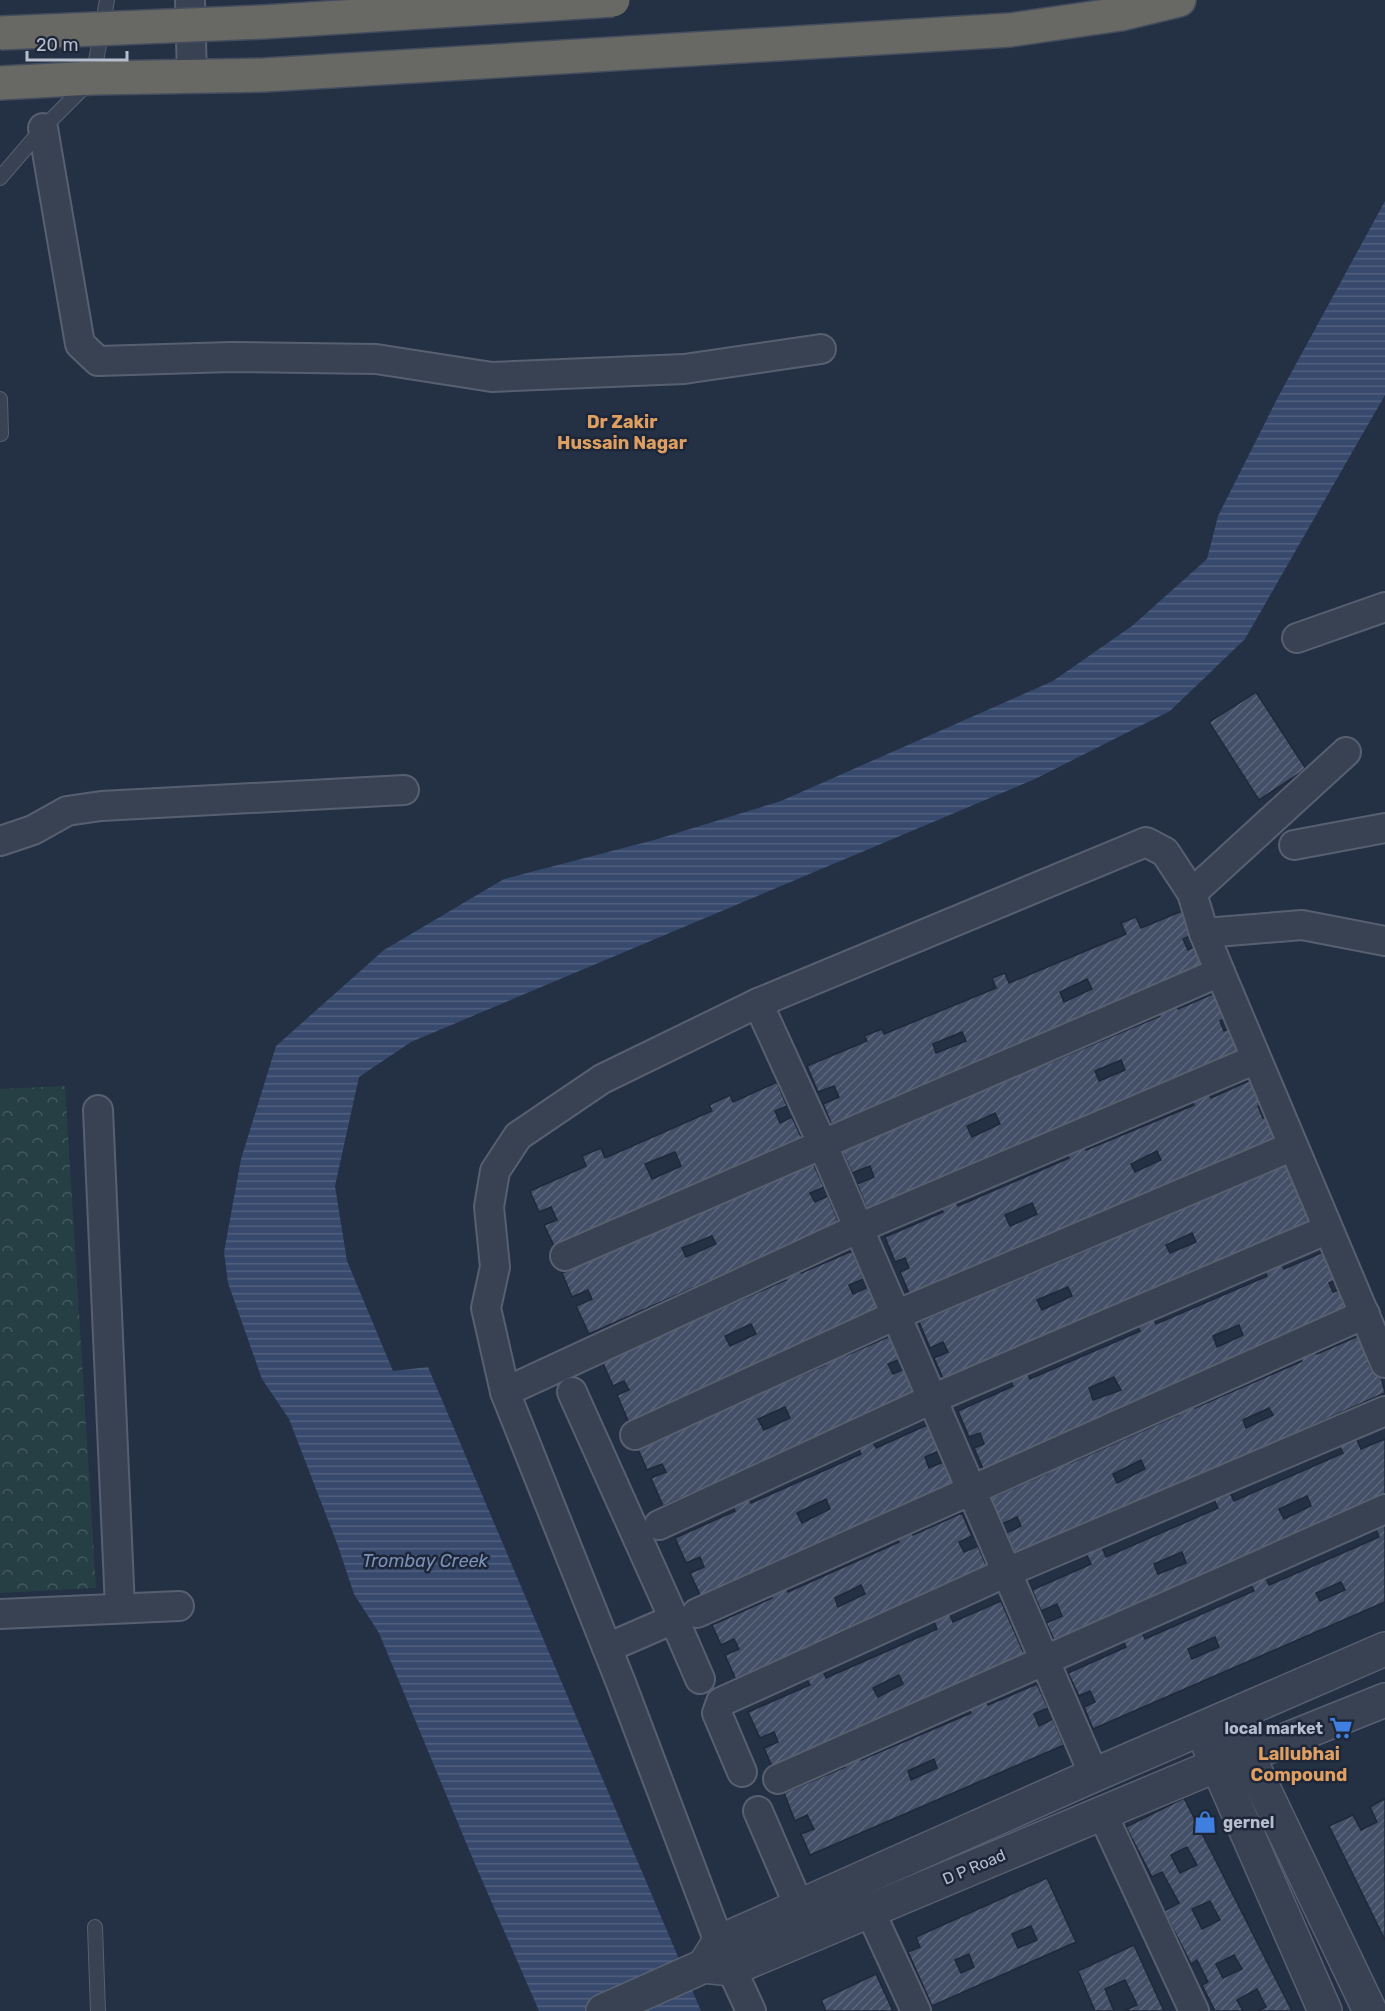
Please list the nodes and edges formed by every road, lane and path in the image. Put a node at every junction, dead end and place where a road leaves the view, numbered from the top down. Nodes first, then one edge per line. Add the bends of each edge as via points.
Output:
1 (107, 0) edge
2 (190, 0) edge
3 (613, 0) edge
4 (1179, 0) edge
5 (0, 33) edge
6 (93, 78) junction
7 (192, 78) junction
8 (0, 83) edge
9 (43, 128) junction
10 (0, 178) edge
11 (821, 349) dead end
12 (0, 399) edge
13 (1, 434) edge
14 (1385, 607) edge
15 (1298, 638) dead end
16 (1346, 752) dead end
17 (404, 790) dead end
18 (1385, 828) edge
19 (0, 842) edge
20 (1294, 845) dead end
21 (1192, 893) junction
22 (1204, 933) junction
23 (1385, 941) edge
24 (1220, 972) junction
25 (758, 1003) junction
26 (1256, 1059) junction
27 (98, 1110) dead end
28 (822, 1143) junction
29 (1279, 1152) dead end
30 (859, 1228) junction
31 (1319, 1233) dead end
32 (565, 1256) dead end
33 (1365, 1314) junction
34 (896, 1315) junction
35 (1385, 1362) edge
36 (505, 1392) junction
37 (572, 1392) dead end
38 (932, 1399) junction
39 (1385, 1410) edge
40 (635, 1435) dead end
41 (971, 1490) junction
42 (1385, 1509) edge
43 (659, 1525) dead end
44 (1007, 1572) junction
45 (179, 1606) dead end
46 (120, 1608) junction
47 (0, 1614) edge
48 (686, 1616) junction
49 (607, 1648) junction
50 (1385, 1649) edge
51 (1044, 1661) junction
52 (700, 1679) dead end
53 (1385, 1701) edge
54 (1215, 1724) junction
55 (1248, 1755) junction
56 (1217, 1765) junction
57 (742, 1772) dead end
58 (1094, 1775) junction
59 (778, 1779) dead end
60 (758, 1811) dead end
61 (1102, 1813) junction
62 (799, 1906) junction
63 (870, 1911) junction
64 (95, 1927) dead end
65 (712, 1962) junction
66 (98, 2011) edge
67 (603, 2011) edge
68 (751, 2011) edge
69 (916, 2011) edge
70 (1194, 2011) edge
71 (1325, 2011) edge
72 (1370, 2011) edge

1 - 6 lane
2 - 7 street
3 - 5 highway, bridge via 263,22
4 - 7 highway via 1121,14 1010,30
6 - 7 highway
6 - 8 highway
6 - 9 lane
9 - 10 lane
9 - 11 street via 80,344 98,361 231,357 376,359 492,377 684,369
12 - 13 lane
14 - 15 street
16 - 21 street
17 - 19 street via 101,806 67,811
18 - 20 street
21 - 22 street
21 - 25 street via 1165,852 1146,842
22 - 23 street via 1302,925
22 - 24 street
24 - 26 street
24 - 28 street
25 - 28 street
25 - 36 street via 602,1079 518,1136 495,1171 489,1207 495,1267 486,1308
26 - 30 street
26 - 33 street
27 - 46 street
28 - 30 street
28 - 32 street
29 - 34 street
30 - 34 street
30 - 36 street
31 - 38 street
33 - 35 street
33 - 41 street
34 - 38 street
34 - 40 street
36 - 49 street
37 - 48 street
38 - 41 street
38 - 43 street
39 - 44 street
41 - 44 street
41 - 48 street
42 - 51 street
44 - 51 street
44 - 57 street via 721,1702 717,1713
45 - 46 street
46 - 47 street
48 - 49 street
48 - 52 street
49 - 65 street
50 - 54 street
51 - 58 street
51 - 59 street
53 - 55 street, D P Road
54 - 55 street
54 - 56 street
54 - 58 street
55 - 56 street, D P Road
55 - 72 street
56 - 61 street, D P Road
56 - 71 street
58 - 62 street
60 - 62 street
61 - 63 street, D P Road
61 - 70 street
62 - 65 street
63 - 65 street, D P Road
63 - 69 street
64 - 66 lane
65 - 67 street, D P Road
65 - 68 street

